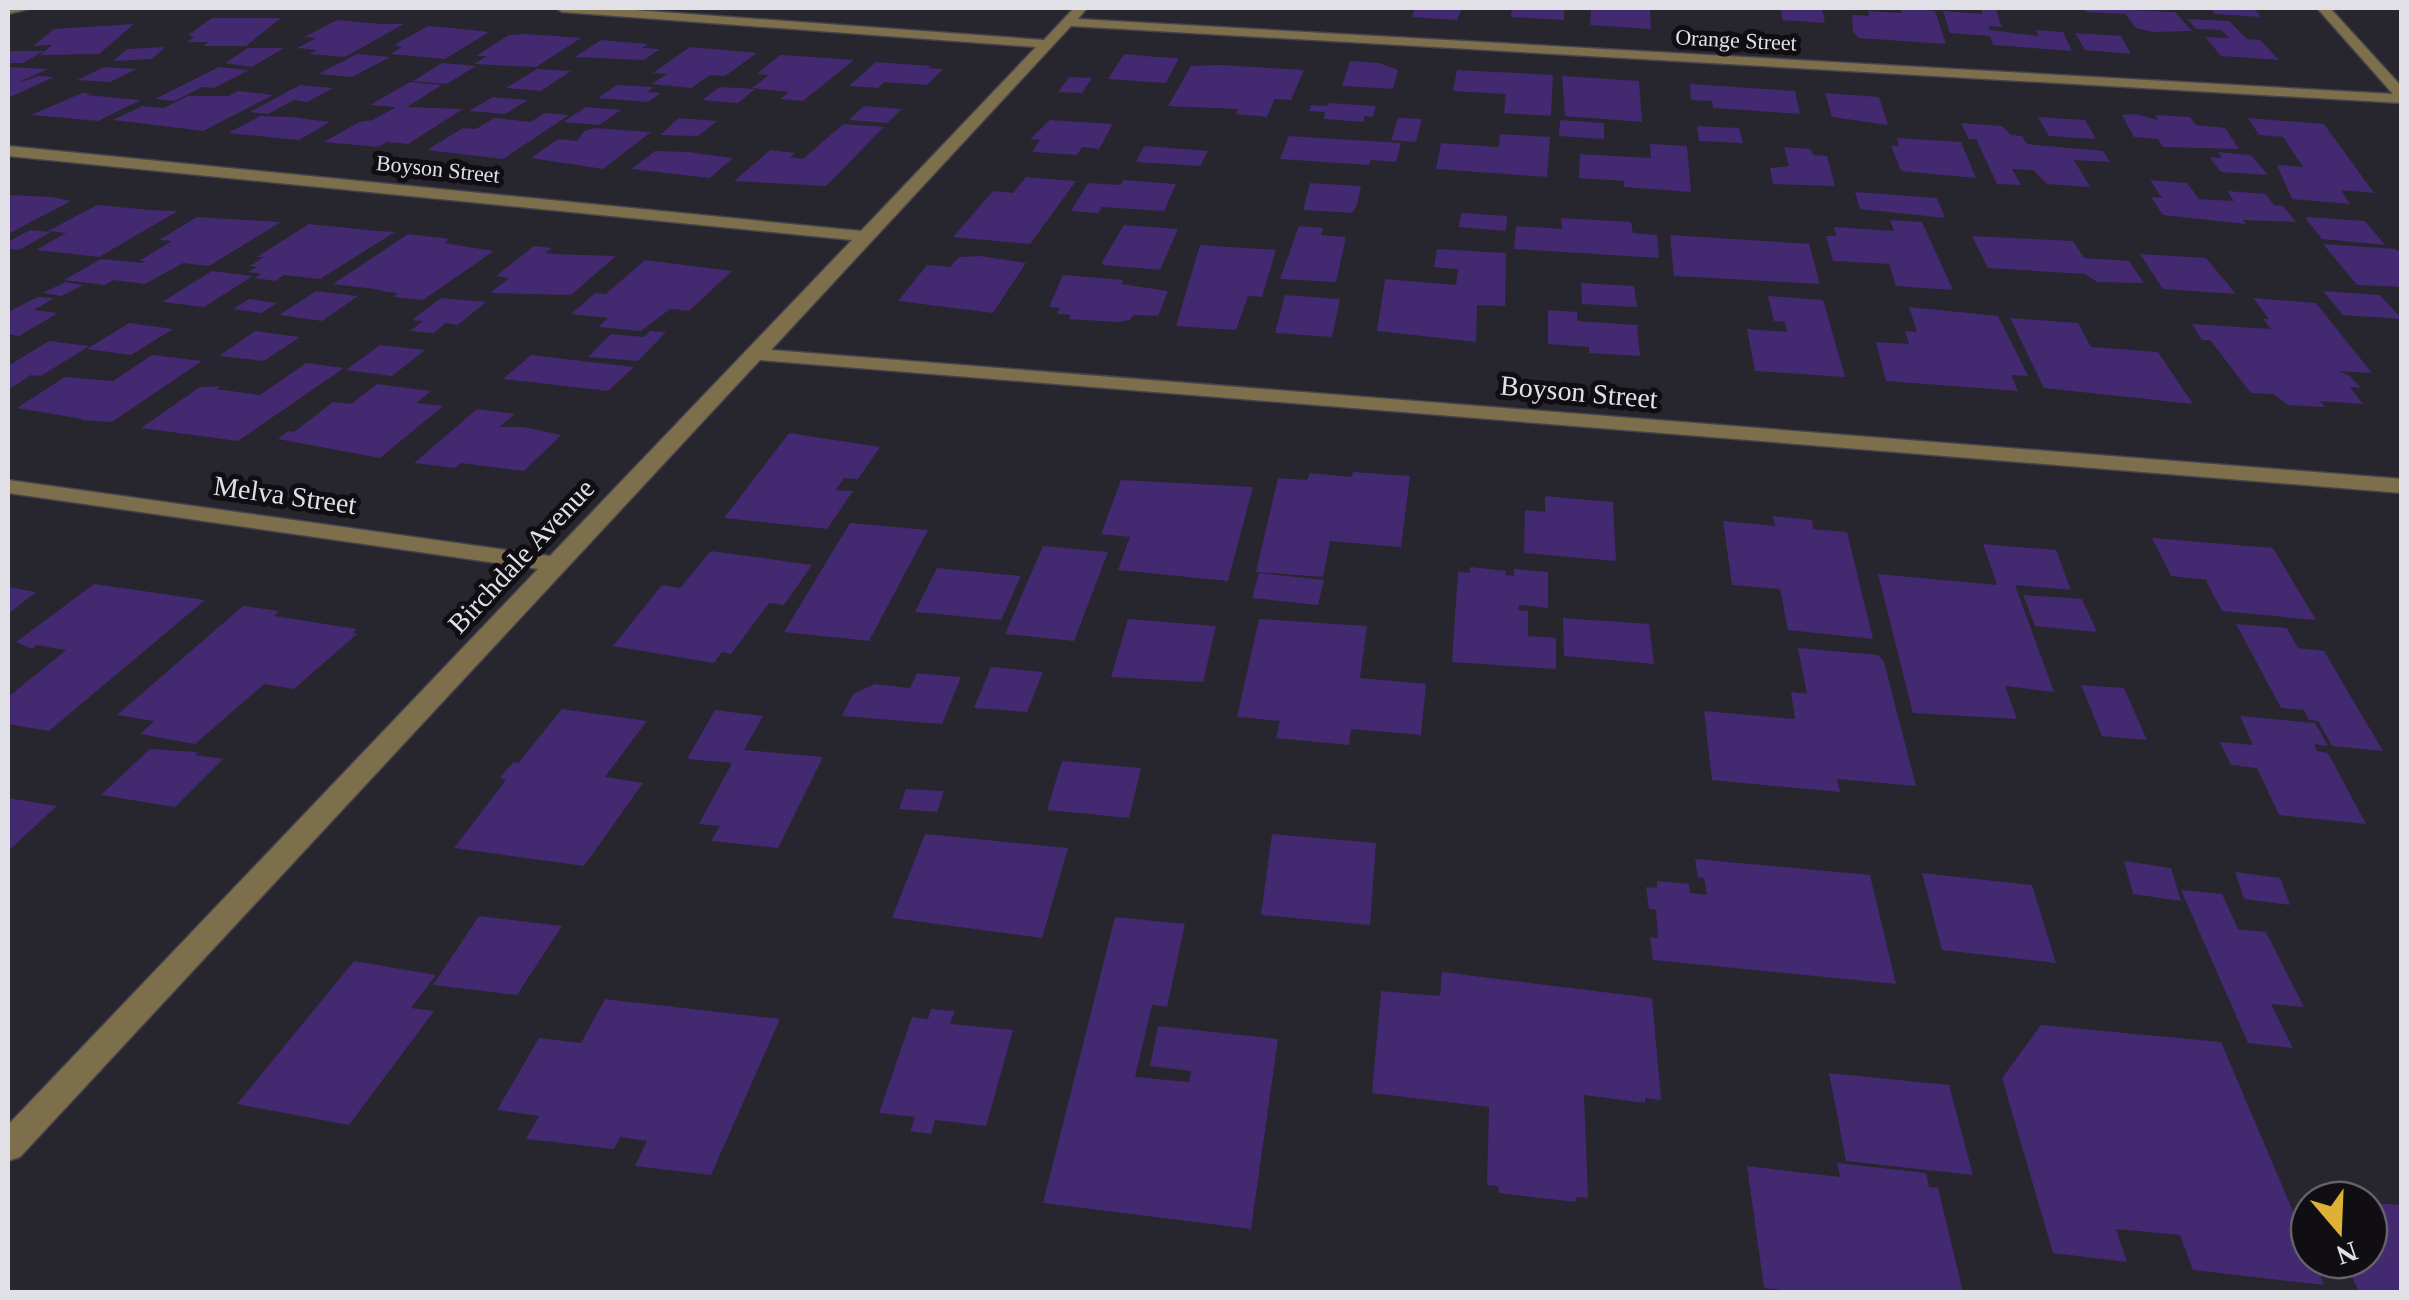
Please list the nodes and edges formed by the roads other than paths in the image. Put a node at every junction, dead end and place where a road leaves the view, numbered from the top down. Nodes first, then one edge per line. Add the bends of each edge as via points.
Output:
1 (27, 8) edge
2 (562, 8) edge
3 (2323, 8) edge
4 (8, 10) edge
5 (1074, 15) edge
6 (1046, 44) junction
7 (2402, 97) edge
8 (8, 151) edge
9 (864, 236) junction
10 (752, 354) junction
11 (8, 486) edge
12 (2402, 486) edge
13 (554, 564) junction
14 (8, 1148) edge

1 - 4 street
2 - 6 street
3 - 7 street
5 - 6 street, Birchdale Avenue
5 - 7 street, Orange Street
6 - 9 street, Birchdale Avenue
8 - 9 street, Boyson Street
9 - 10 street, Birchdale Avenue
10 - 12 street, Boyson Street
10 - 13 street, Birchdale Avenue
11 - 13 street, Melva Street
13 - 14 street, Birchdale Avenue

